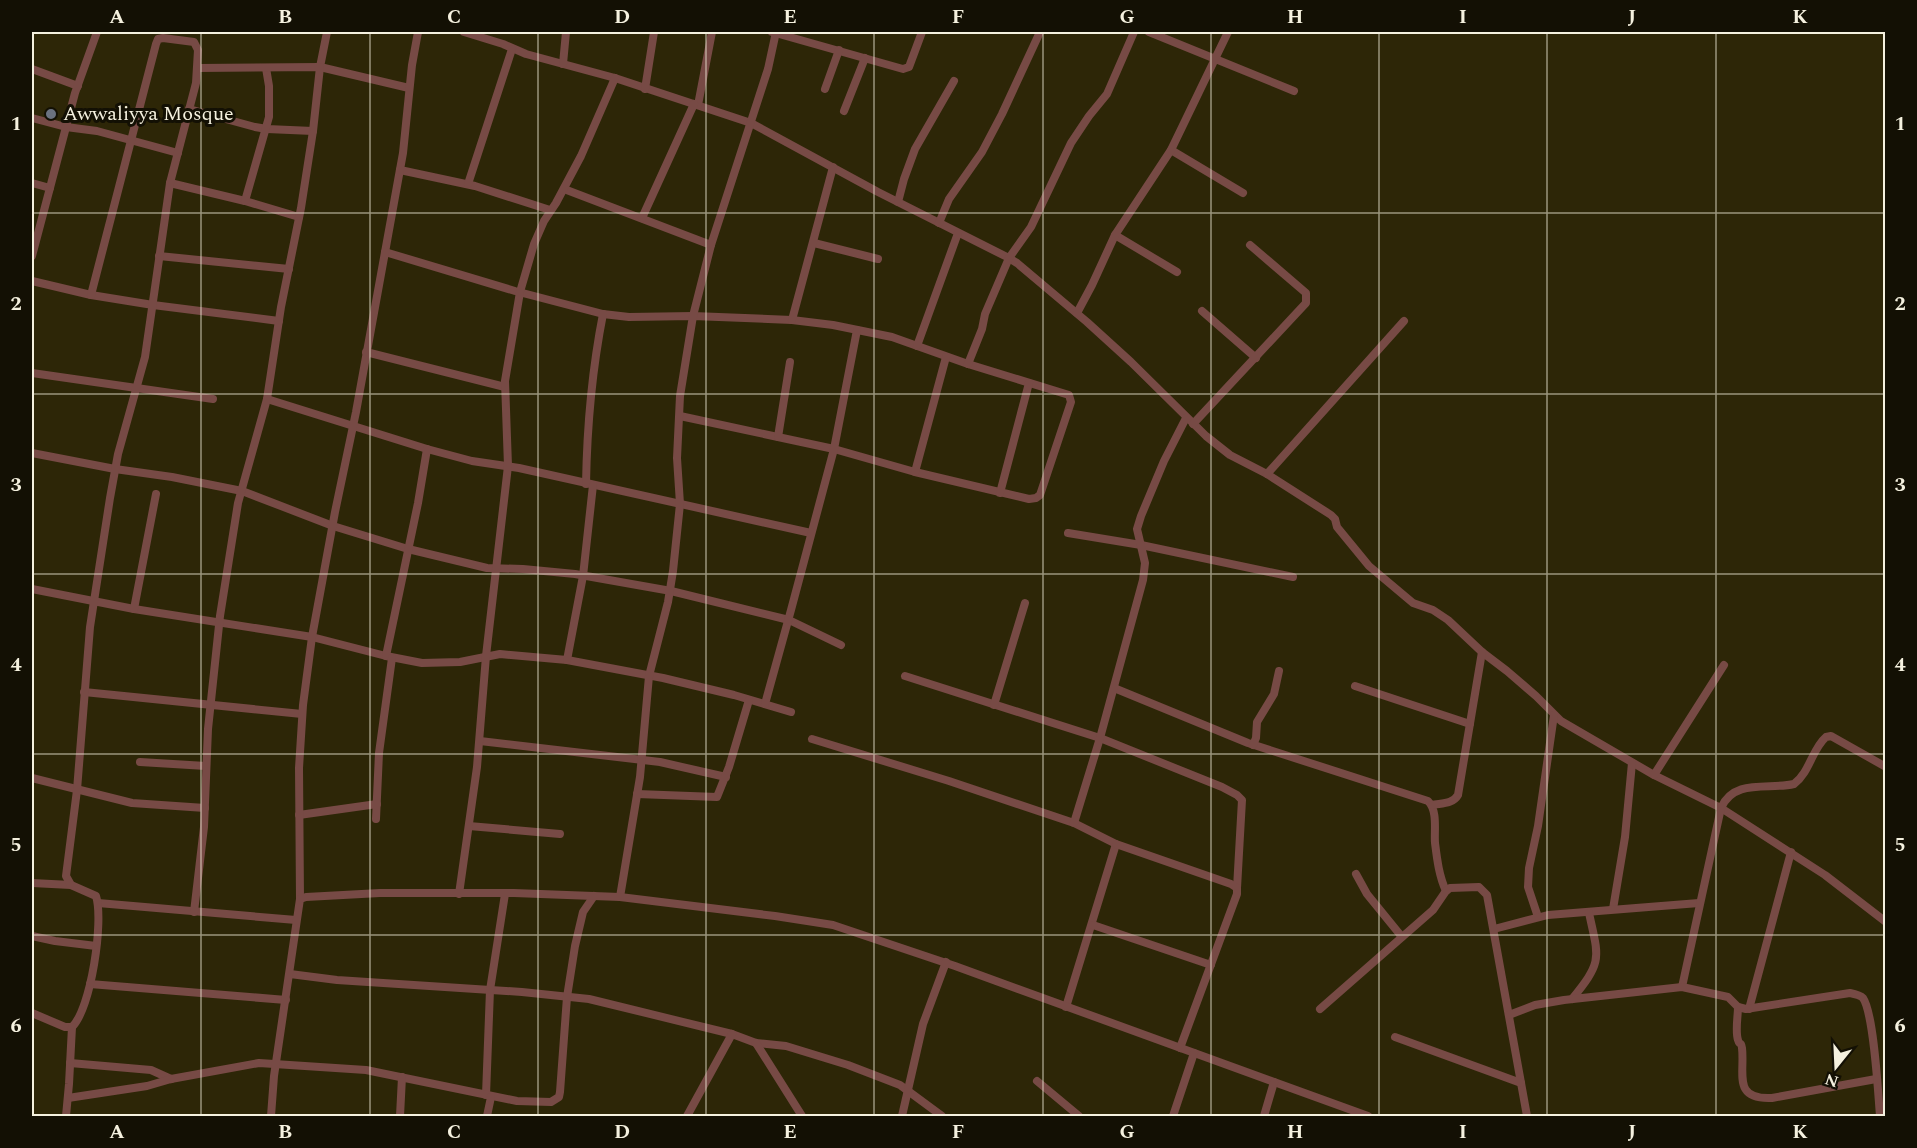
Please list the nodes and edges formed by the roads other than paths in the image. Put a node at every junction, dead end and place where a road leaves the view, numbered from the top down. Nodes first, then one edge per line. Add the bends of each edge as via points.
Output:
1 (96, 32) edge
2 (327, 32) edge
3 (418, 32) edge
4 (464, 32) edge
5 (566, 32) edge
6 (654, 32) edge
7 (712, 32) edge
8 (775, 32) edge
9 (922, 32) edge
10 (1040, 32) edge
11 (1134, 32) edge
12 (1149, 32) edge
13 (1228, 32) edge
14 (512, 49) junction
15 (839, 50) junction
16 (865, 58) junction
17 (1215, 60) junction
18 (563, 64) junction
19 (320, 67) junction
20 (198, 68) junction
21 (266, 68) junction
22 (32, 69) edge
23 (615, 78) junction
24 (954, 81) dead end
25 (78, 86) junction
26 (409, 88) junction
27 (645, 89) junction
28 (825, 89) dead end
29 (1294, 91) dead end
30 (696, 105) junction
31 (189, 109) junction
32 (844, 111) dead end
33 (32, 118) edge
34 (752, 123) junction
35 (66, 127) junction
36 (267, 129) junction
37 (313, 131) junction
38 (131, 140) junction
39 (1171, 150) junction
40 (178, 153) junction
41 (833, 167) junction
42 (400, 170) junction
43 (32, 183) edge
44 (170, 183) junction
45 (468, 184) junction
46 (50, 188) junction
47 (564, 189) junction
48 (1243, 193) dead end
49 (245, 201) junction
50 (898, 202) junction
51 (550, 210) junction
52 (299, 217) junction
53 (642, 218) junction
54 (939, 223) junction
55 (958, 233) junction
56 (1115, 235) junction
57 (34, 239) edge
58 (814, 243) junction
59 (711, 244) junction
60 (1250, 244) dead end
61 (385, 252) junction
62 (32, 256) edge
63 (159, 256) junction
64 (1009, 258) junction
65 (878, 259) dead end
66 (289, 269) junction
67 (1177, 272) dead end
68 (32, 281) edge
69 (520, 292) junction
70 (91, 295) junction
71 (153, 305) junction
72 (1202, 311) dead end
73 (1077, 313) junction
74 (603, 314) junction
75 (693, 316) junction
76 (792, 320) junction
77 (279, 321) junction
78 (1404, 321) dead end
79 (857, 330) junction
80 (917, 346) junction
81 (366, 352) junction
82 (946, 357) junction
83 (1256, 358) junction
84 (790, 362) dead end
85 (968, 364) junction
86 (32, 372) edge
87 (1029, 383) junction
88 (136, 387) junction
89 (505, 387) junction
90 (213, 399) dead end
91 (267, 399) junction
92 (680, 416) junction
93 (1186, 418) junction
94 (1193, 424) junction
95 (354, 425) junction
96 (778, 437) junction
97 (427, 449) junction
98 (834, 449) junction
99 (32, 453) edge
100 (507, 466) junction
101 (115, 469) junction
102 (915, 472) junction
103 (1267, 474) junction
104 (590, 485) junction
105 (242, 491) junction
106 (1000, 493) junction
107 (156, 494) dead end
108 (680, 504) junction
109 (333, 526) junction
110 (1068, 532) dead end
111 (811, 533) junction
112 (1141, 545) junction
113 (408, 549) junction
114 (495, 569) junction
115 (583, 576) junction
116 (1293, 577) dead end
117 (32, 589) edge
118 (671, 591) junction
119 (94, 602) junction
120 (1025, 603) dead end
121 (134, 609) junction
122 (789, 620) junction
123 (219, 622) junction
124 (312, 637) junction
125 (841, 645) dead end
126 (1482, 652) junction
127 (486, 656) junction
128 (389, 657) junction
129 (567, 660) junction
130 (1724, 665) dead end
131 (1279, 671) dead end
132 (649, 676) junction
133 (905, 676) dead end
134 (1355, 686) dead end
135 (1114, 688) junction
136 (84, 692) junction
137 (749, 700) junction
138 (765, 704) junction
139 (210, 705) junction
140 (994, 705) junction
141 (791, 712) dead end
142 (302, 714) junction
143 (1554, 715) junction
144 (1470, 724) junction
145 (1100, 738) junction
146 (812, 739) dead end
147 (480, 741) junction
148 (1253, 745) junction
149 (641, 760) junction
150 (140, 762) dead end
151 (1632, 762) junction
152 (206, 766) junction
153 (1886, 767) edge
154 (1654, 775) junction
155 (726, 777) junction
156 (32, 778) edge
157 (77, 790) junction
158 (637, 794) junction
159 (377, 804) junction
160 (1432, 805) junction
161 (205, 808) junction
162 (1721, 808) junction
163 (299, 815) junction
164 (376, 819) dead end
165 (1074, 823) junction
166 (469, 826) junction
167 (560, 834) dead end
168 (1116, 843) junction
169 (1791, 852) junction
170 (1356, 874) dead end
171 (32, 883) edge
172 (70, 885) junction
173 (1237, 888) junction
174 (1446, 891) junction
175 (459, 894) junction
176 (505, 894) junction
177 (594, 896) junction
178 (620, 897) junction
179 (300, 899) junction
180 (98, 903) junction
181 (1699, 903) junction
182 (1612, 909) junction
183 (194, 912) junction
184 (1589, 913) junction
185 (1538, 917) junction
186 (296, 920) junction
187 (1886, 922) edge
188 (1093, 925) junction
189 (1494, 929) junction
190 (32, 936) edge
191 (1402, 937) junction
192 (96, 946) junction
193 (946, 962) junction
194 (1211, 965) junction
195 (290, 974) junction
196 (90, 984) junction
197 (1682, 987) junction
198 (490, 990) junction
199 (567, 997) junction
200 (1572, 999) junction
201 (286, 1000) junction
202 (1066, 1007) junction
203 (1738, 1007) junction
204 (1320, 1009) dead end
205 (1749, 1009) junction
206 (32, 1013) edge
207 (1509, 1016) junction
208 (72, 1028) junction
209 (732, 1034) junction
210 (1395, 1036) dead end
211 (756, 1043) junction
212 (1180, 1048) junction
213 (1194, 1053) junction
214 (70, 1063) junction
215 (276, 1064) junction
216 (402, 1077) junction
217 (171, 1079) junction
218 (1876, 1079) junction
219 (1037, 1081) dead end
220 (1274, 1082) junction
221 (1521, 1083) junction
222 (908, 1089) junction
223 (488, 1096) junction
224 (68, 1098) junction
225 (66, 1116) edge
226 (271, 1116) edge
227 (400, 1116) edge
228 (487, 1116) edge
229 (687, 1116) edge
230 (802, 1116) edge
231 (902, 1116) edge
232 (942, 1116) edge
233 (1079, 1116) edge
234 (1173, 1116) edge
235 (1264, 1116) edge
236 (1368, 1116) edge
237 (1527, 1116) edge
238 (1880, 1116) edge

1 - 25 street
2 - 19 street
3 - 26 street
4 - 14 street
5 - 18 street
6 - 27 street
7 - 30 street
8 - 15 street
8 - 34 street
9 - 16 street via 909,68
10 - 54 street via 987,142 949,199
11 - 64 street via 1107,94 1071,143 1032,227
12 - 17 street
13 - 17 street
14 - 18 street
14 - 45 street
15 - 16 street
15 - 28 street
16 - 32 street
17 - 29 street
17 - 39 street
18 - 23 street
19 - 21 street
19 - 26 street
19 - 37 street
20 - 21 street
20 - 31 street
20 - 38 street via 194,42 158,39
21 - 36 street
22 - 25 street
23 - 27 street
23 - 47 street
24 - 50 street via 915,149
25 - 35 street
26 - 42 street
27 - 30 street
30 - 34 street
30 - 53 street
31 - 36 street
31 - 40 street
33 - 35 street
34 - 41 street
34 - 59 street
35 - 38 street
35 - 46 street
36 - 37 street
36 - 49 street
37 - 52 street
38 - 40 street
38 - 70 street
39 - 48 street
39 - 56 street
40 - 44 street
41 - 50 street
41 - 58 street
42 - 45 street
42 - 61 street
43 - 46 street
44 - 49 street
44 - 63 street
45 - 51 street
46 - 57 street
47 - 51 street
47 - 53 street
49 - 52 street
50 - 54 street
51 - 69 street via 534,244
52 - 66 street
53 - 59 street
54 - 55 street
55 - 64 street
55 - 80 street
56 - 67 street
56 - 73 street
57 - 62 street
58 - 65 street
58 - 76 street
59 - 75 street
60 - 83 street via 1307,296 1304,306
61 - 69 street
61 - 81 street
63 - 66 street
63 - 71 street
64 - 73 street
64 - 85 street
66 - 77 street
68 - 70 street
69 - 74 street
69 - 89 street
70 - 71 street
71 - 77 street
71 - 88 street
72 - 83 street
73 - 93 street
74 - 75 street
74 - 104 street via 595,354 587,451
75 - 76 street
75 - 92 street
76 - 79 street
77 - 91 street
78 - 103 street
79 - 80 street
79 - 98 street
80 - 82 street
81 - 89 street
81 - 95 street
82 - 85 street
82 - 102 street
83 - 94 street
84 - 96 street
85 - 87 street
86 - 88 street
87 - 106 street
87 - 106 street via 1069,395 1071,402 1040,495 1029,499
88 - 90 street
88 - 101 street
89 - 100 street
91 - 95 street
91 - 105 street
92 - 96 street
92 - 108 street
93 - 94 street
93 - 112 street via 1141,516 1137,529
94 - 103 street via 1230,455
95 - 97 street
95 - 109 street
96 - 98 street
97 - 100 street
97 - 113 street
98 - 102 street
98 - 111 street
99 - 101 street
100 - 104 street
100 - 114 street
101 - 105 street
101 - 119 street
102 - 106 street
103 - 126 street via 1331,515 1369,566 1413,603 1448,620
104 - 108 street
104 - 115 street
105 - 109 street
105 - 123 street
107 - 121 street
108 - 111 street
108 - 118 street
109 - 113 street
109 - 124 street
110 - 112 street
111 - 122 street
112 - 116 street
112 - 135 street via 1143,580
113 - 114 street
113 - 128 street
114 - 115 street
114 - 127 street
115 - 118 street
115 - 129 street
117 - 119 street
118 - 122 street
118 - 132 street
119 - 121 street
119 - 136 street
120 - 140 street
121 - 123 street
122 - 125 street
122 - 138 street
123 - 124 street
123 - 139 street
124 - 128 street
124 - 142 street
126 - 143 street
126 - 144 street
127 - 128 street via 435,664
127 - 129 street
127 - 147 street
128 - 159 street
129 - 132 street
130 - 154 street
131 - 148 street via 1274,694 1257,722
132 - 137 street
132 - 149 street
133 - 140 street
134 - 144 street
135 - 145 street
135 - 148 street
136 - 139 street
136 - 157 street
137 - 138 street
137 - 155 street
138 - 141 street
139 - 142 street
139 - 152 street
140 - 145 street
142 - 163 street
143 - 151 street
143 - 185 street via 1529,868 1528,887
144 - 160 street via 1458,795 1455,800
145 - 165 street
145 - 173 street via 1240,797
146 - 165 street
147 - 149 street
147 - 166 street
148 - 160 street
149 - 155 street
149 - 158 street
150 - 152 street
151 - 154 street
151 - 182 street via 1625,837
152 - 161 street
153 - 162 street via 1826,736 1794,784 1735,792
154 - 162 street
155 - 158 street via 716,798
156 - 157 street
157 - 161 street via 132,803
157 - 172 street via 67,862
158 - 178 street
159 - 163 street
159 - 164 street
160 - 174 street via 1441,881
161 - 183 street
162 - 169 street
162 - 181 street
163 - 179 street
165 - 168 street
166 - 167 street
166 - 175 street
168 - 173 street
168 - 188 street
169 - 187 street
169 - 205 street
170 - 191 street
171 - 172 street
172 - 180 street via 96,896
173 - 194 street
174 - 189 street via 1479,887 1484,890
174 - 191 street via 1433,910
175 - 176 street
175 - 179 street via 380,893
176 - 177 street
176 - 198 street
177 - 178 street
177 - 199 street via 583,912
178 - 193 street via 833,925
179 - 186 street
180 - 183 street
180 - 192 street
181 - 182 street
181 - 197 street
182 - 184 street
183 - 186 street
184 - 185 street
184 - 200 street via 1598,956
185 - 189 street
186 - 195 street
188 - 194 street
188 - 202 street
189 - 207 street
190 - 192 street
191 - 204 street
192 - 196 street
193 - 202 street
193 - 222 street via 923,1024
194 - 212 street
195 - 198 street
195 - 201 street
196 - 201 street
196 - 208 street via 80,1018
197 - 200 street
197 - 203 street via 1728,997
198 - 199 street
198 - 223 street
199 - 209 street
199 - 223 street via 559,1097 542,1103
200 - 207 street via 1535,1005
201 - 215 street
202 - 212 street
203 - 205 street
203 - 218 street via 1741,1079 1752,1095 1772,1098
205 - 218 street via 1857,994 1863,998 1869,1021
206 - 208 street
207 - 221 street
208 - 214 street
209 - 211 street
209 - 229 street
210 - 221 street
211 - 222 street via 786,1046
211 - 230 street
212 - 213 street
213 - 220 street
213 - 234 street
214 - 217 street via 152,1070
214 - 224 street
215 - 216 street via 366,1070
215 - 217 street via 260,1063
215 - 226 street
216 - 223 street
216 - 227 street
217 - 224 street
218 - 238 street
219 - 233 street
220 - 235 street
220 - 236 street
221 - 237 street
222 - 231 street
222 - 232 street
223 - 228 street
224 - 225 street

